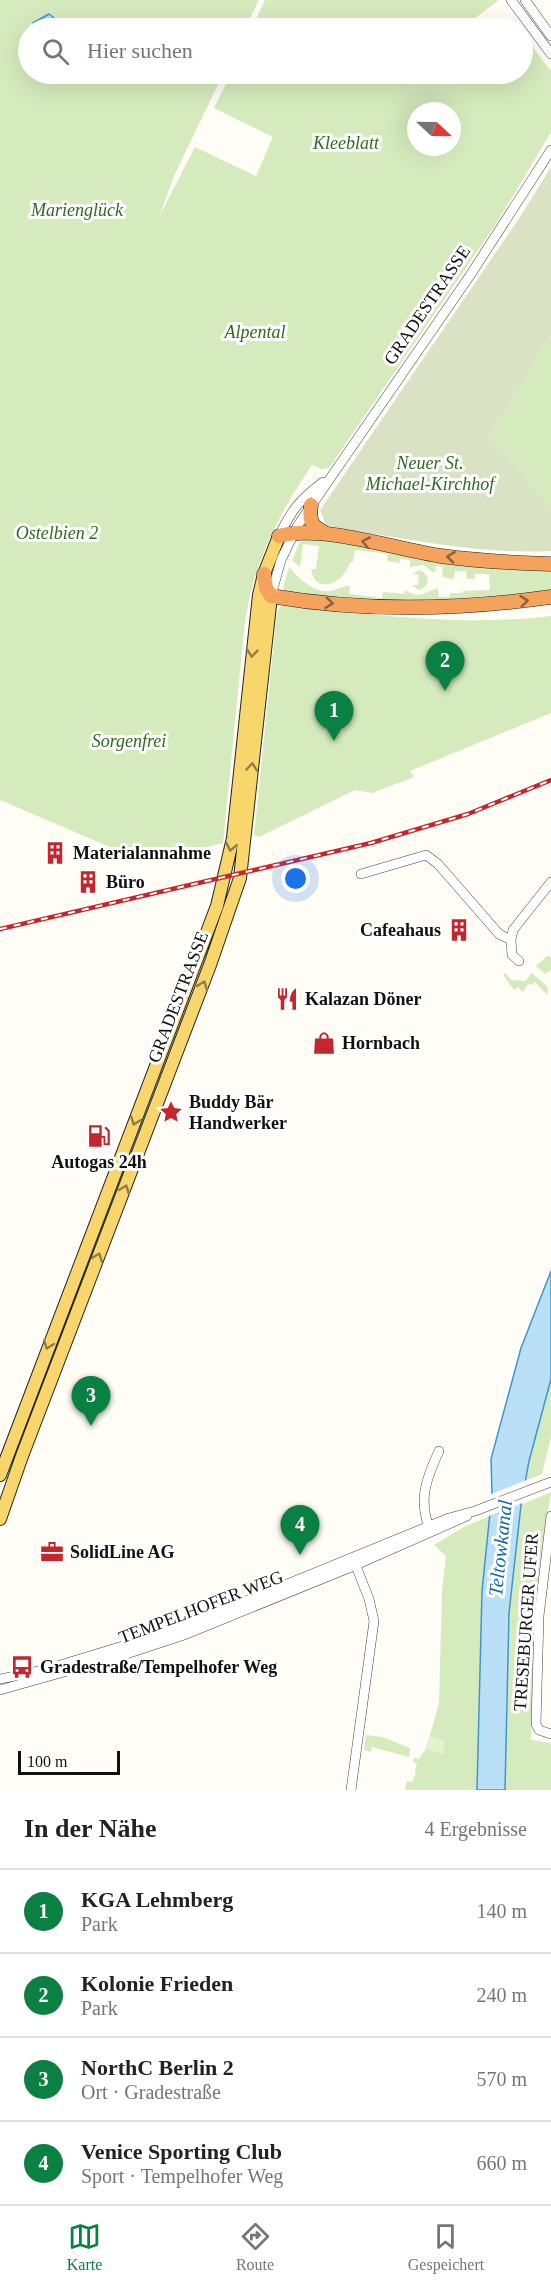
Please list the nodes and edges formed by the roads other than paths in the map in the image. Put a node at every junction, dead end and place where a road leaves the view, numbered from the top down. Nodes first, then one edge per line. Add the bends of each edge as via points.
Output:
1 (511, 0) edge
2 (525, 0) edge
3 (524, 18) edge
4 (533, 30) edge
5 (551, 36) edge
6 (551, 54) edge
7 (551, 150) edge
8 (330, 478) junction
9 (310, 505) junction
10 (294, 532) junction
11 (330, 535) junction
12 (279, 537) junction
13 (551, 564) edge
14 (264, 574) junction
15 (271, 596) junction
16 (551, 597) edge
17 (361, 874) dead end
18 (551, 882) edge
19 (511, 939) junction
20 (519, 961) dead end
21 (439, 1451) dead end
22 (0, 1475) edge
23 (546, 1484) edge
24 (551, 1516) edge
25 (0, 1519) edge
26 (430, 1529) junction
27 (354, 1561) junction
28 (541, 1599) junction
29 (551, 1603) edge
30 (143, 1645) junction
31 (0, 1679) edge
32 (0, 1690) edge
33 (551, 1734) edge
34 (351, 1790) edge

1 - 3 street
2 - 5 street
4 - 6 street
7 - 8 street, GRADESTRASSE
8 - 9 street, GRADESTRASSE
8 - 12 street, GRADESTRASSE via 299,502
9 - 10 street, GRADESTRASSE
9 - 11 highway via 312,524
10 - 11 highway
10 - 12 highway
10 - 15 street, GRADESTRASSE
13 -> 11 highway via 441,556
12 - 14 main road, GRADESTRASSE
14 - 15 highway
14 -> 22 main road, GRADESTRASSE via 256,609 233,838 225,880
15 -> 16 highway via 391,608 468,606
25 -> 15 main road, GRADESTRASSE via 240,878
17 - 19 street via 426,855 499,934
18 - 19 street via 513,930
19 - 20 street via 512,955
21 - 26 street via 423,1503
23 - 26 street, TEMPELHOFER WEG
24 - 28 street, TRESEBURGER UFER
26 - 27 street, TEMPELHOFER WEG
27 - 30 street, TEMPELHOFER WEG
27 - 34 street via 374,1621
28 - 29 street
28 - 33 street, TRESEBURGER UFER via 536,1724 539,1730
30 - 31 street, TEMPELHOFER WEG
30 - 32 street, TEMPELHOFER WEG

